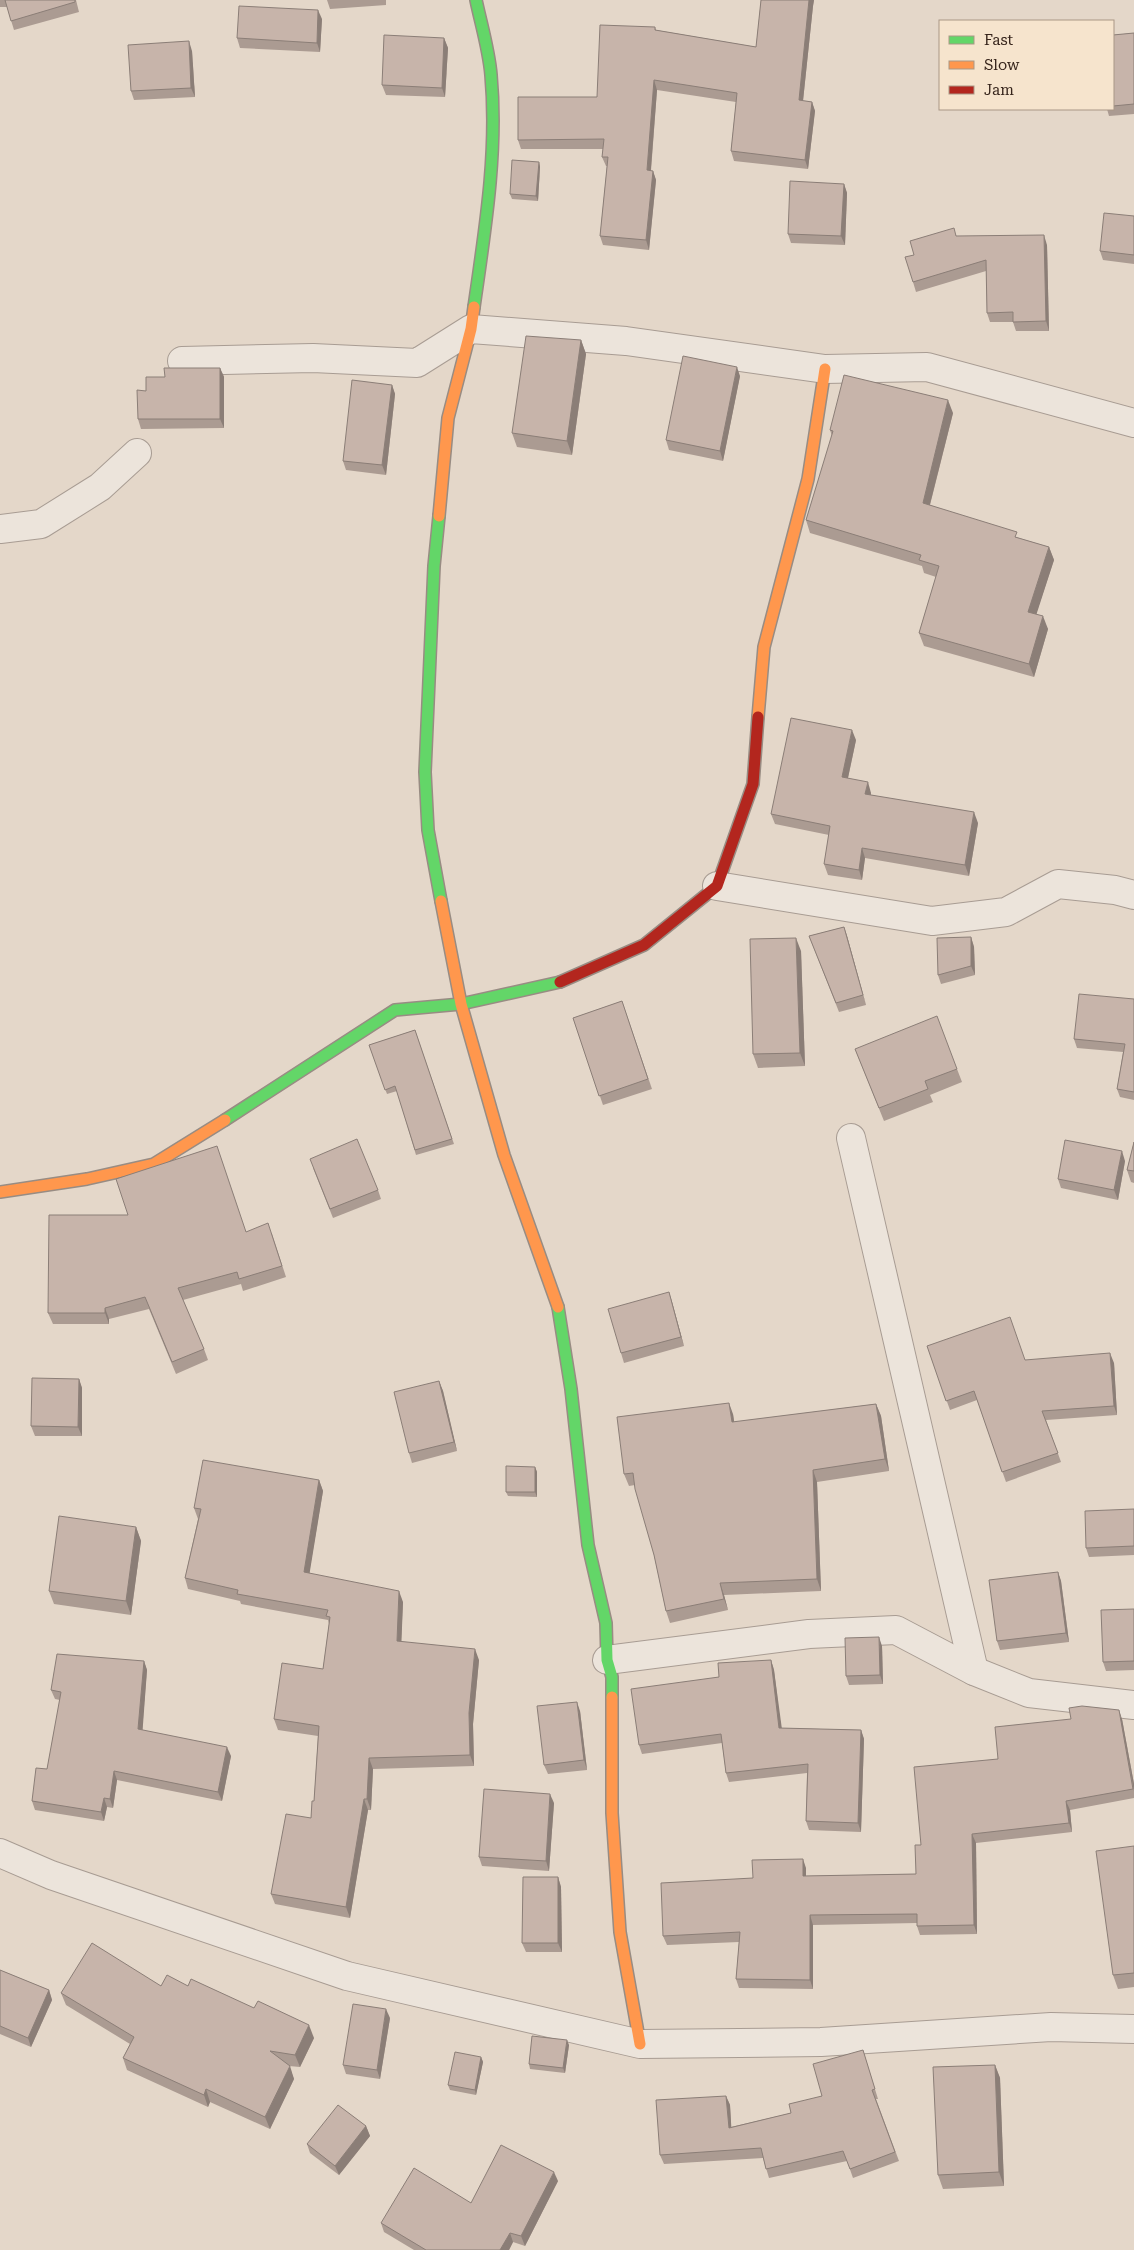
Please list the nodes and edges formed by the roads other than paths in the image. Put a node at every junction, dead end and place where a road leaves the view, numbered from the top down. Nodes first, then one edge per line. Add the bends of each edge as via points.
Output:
1 (476, 0) edge
2 (471, 328) junction
3 (182, 361) dead end
4 (825, 370) junction
5 (1134, 423) edge
6 (137, 453) dead end
7 (0, 529) edge
8 (717, 886) junction
9 (1134, 895) edge
10 (461, 1004) junction
11 (851, 1138) dead end
12 (0, 1192) edge
13 (607, 1660) junction
14 (974, 1671) junction
15 (1134, 1705) edge
16 (0, 1854) edge
17 (1134, 2029) edge
18 (640, 2044) junction

1 - 2 street via 491,74 494,132 484,240
2 - 3 street via 417,363 313,358
2 - 4 street via 626,341
2 - 10 street via 448,418 434,566 425,772 428,830
4 - 5 street via 927,367
4 - 8 street via 808,478 764,648 753,784
6 - 7 street via 100,487 41,524
8 - 9 street via 932,921 1006,912 1058,884
8 - 10 street via 644,945 561,982
10 - 12 street via 396,1010 154,1164 86,1179
10 - 13 street via 504,1155 558,1305 588,1545 606,1623
11 - 14 street
13 - 14 street via 809,1634 896,1630
13 - 18 street via 612,1677 612,1813 620,1932
14 - 15 street via 1029,1693
16 - 18 street via 51,1875 347,1976
17 - 18 street via 1051,2028 821,2042

